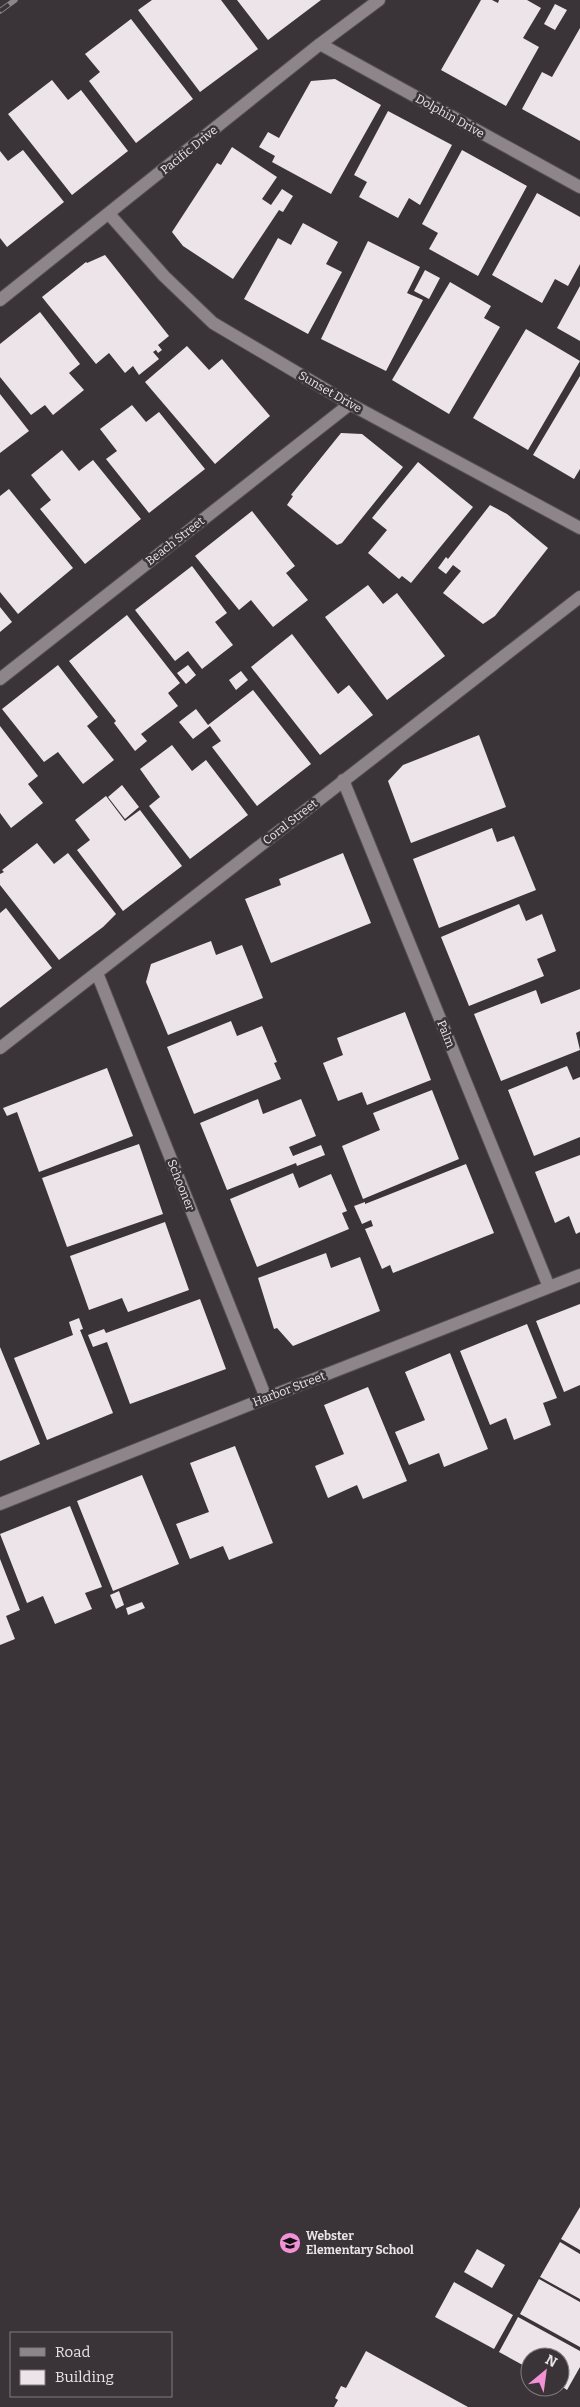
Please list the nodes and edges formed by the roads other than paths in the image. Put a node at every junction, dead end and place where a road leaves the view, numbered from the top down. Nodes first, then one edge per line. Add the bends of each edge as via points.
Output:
1 (379, 0) edge
2 (320, 44) junction
3 (580, 188) edge
4 (109, 214) junction
5 (0, 300) edge
6 (350, 404) junction
7 (580, 528) edge
8 (580, 597) edge
9 (0, 679) edge
10 (343, 780) junction
11 (97, 973) junction
12 (0, 1048) edge
13 (580, 1276) edge
14 (550, 1288) junction
15 (266, 1398) junction
16 (0, 1504) edge

1 - 2 street, Pacific Drive
2 - 3 street, Dolphin Drive
2 - 4 street, Pacific Drive
4 - 5 street, Pacific Drive
4 - 6 street, Sunset Drive via 164,276 213,323
6 - 7 street, Sunset Drive
6 - 9 street, Beach Street
8 - 10 street, Coral Street
10 - 11 street, Coral Street
10 - 14 street, Palm
11 - 12 street, Coral Street
11 - 15 street, Schooner
13 - 14 street, Harbor Street
14 - 15 street, Harbor Street
15 - 16 street, Harbor Street

